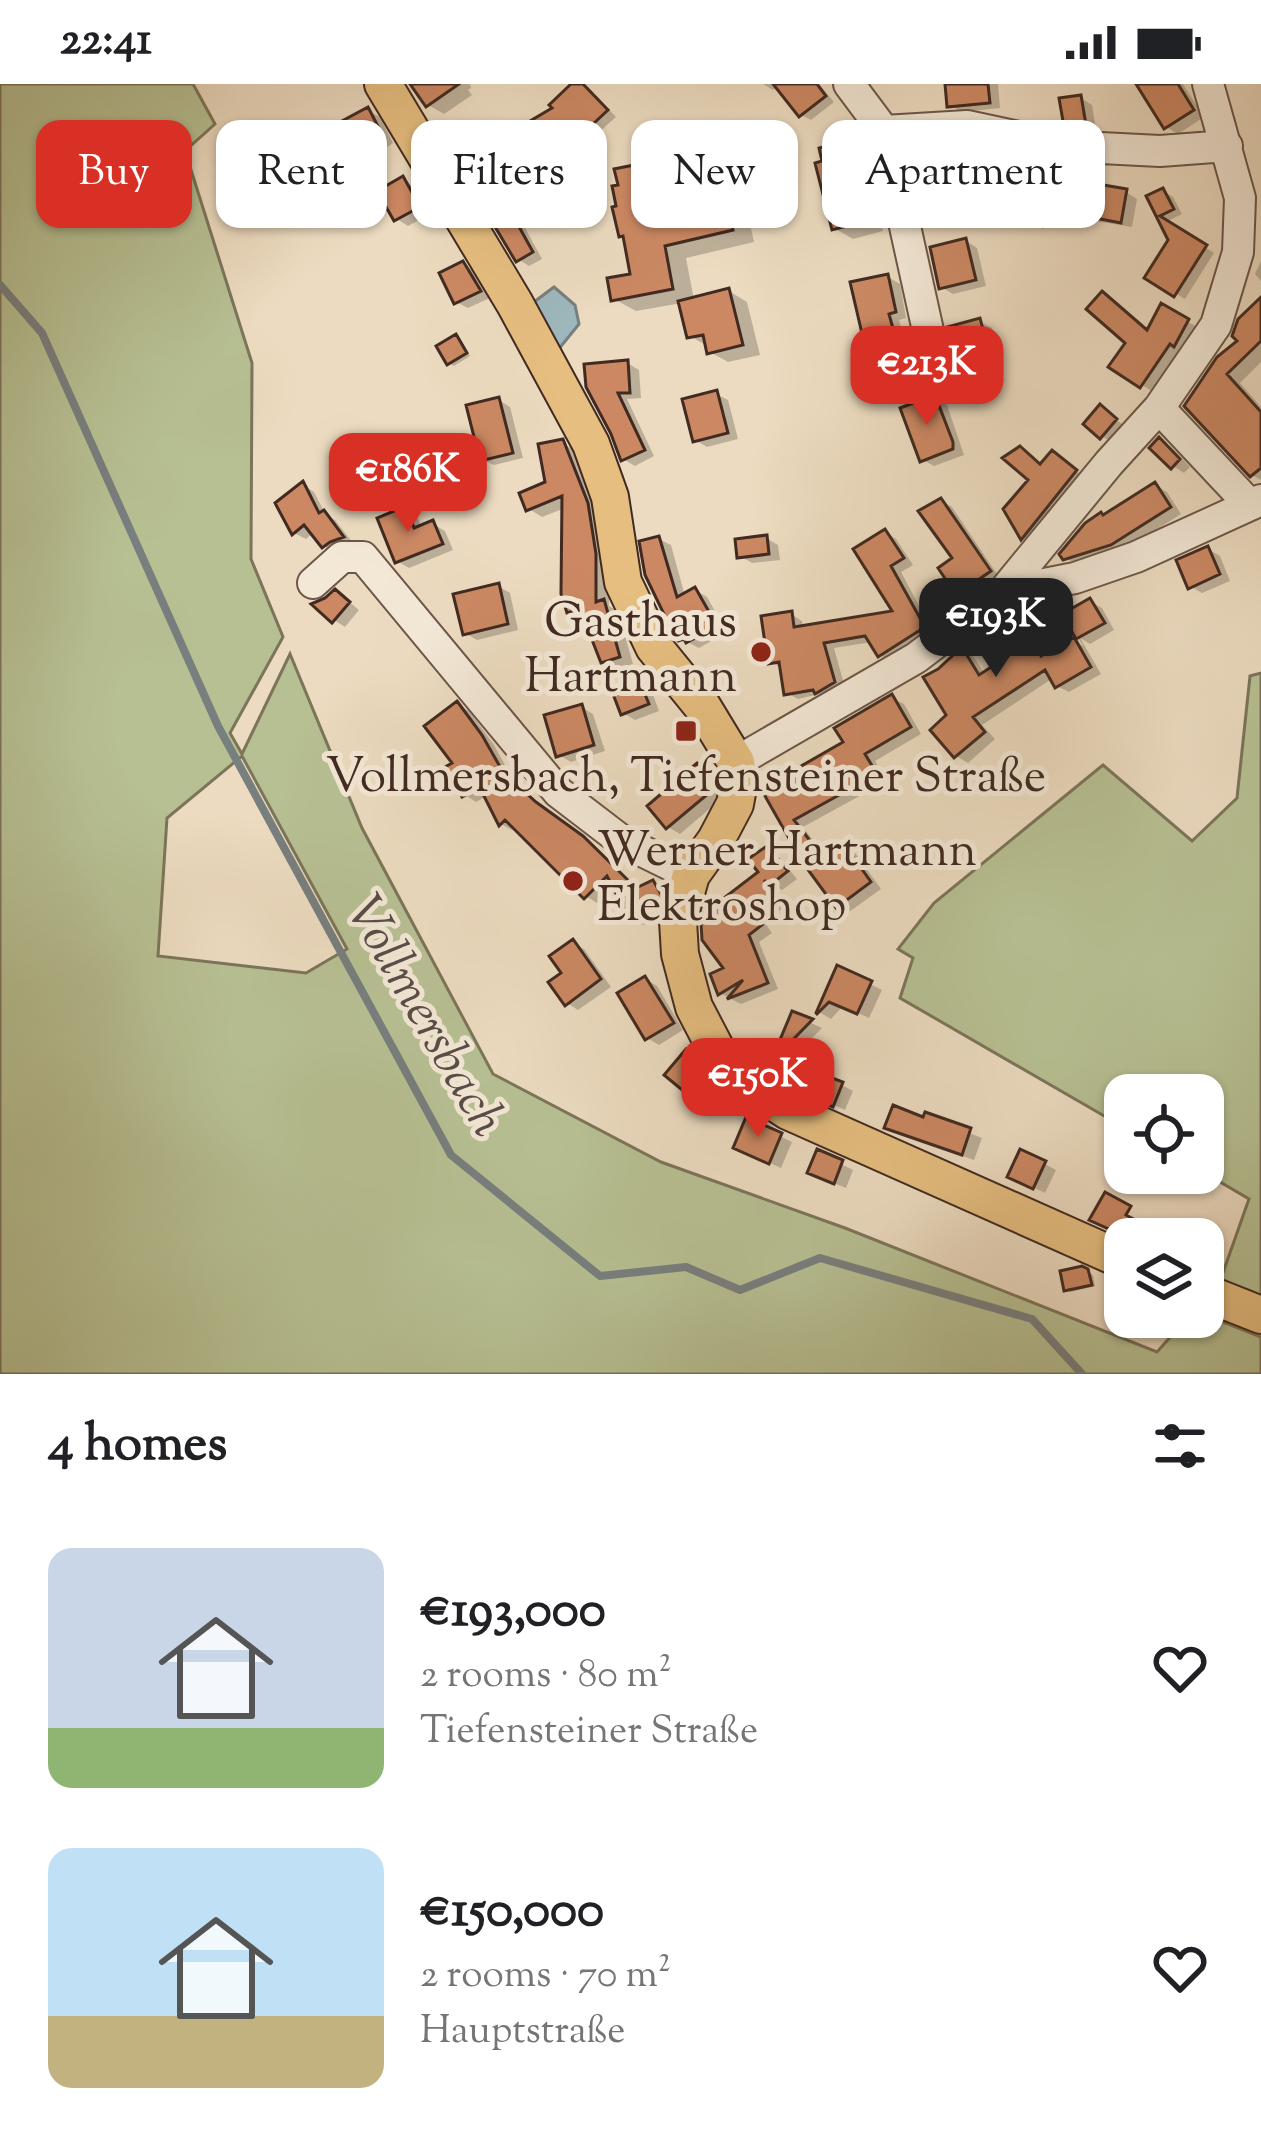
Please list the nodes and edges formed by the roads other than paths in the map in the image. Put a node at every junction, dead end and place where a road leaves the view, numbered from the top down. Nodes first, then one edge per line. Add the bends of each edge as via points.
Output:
1 (383, 84) edge
2 (850, 84) edge
3 (1208, 84) edge
4 (876, 120) edge
5 (1227, 146) junction
6 (1105, 148) edge
7 (905, 228) edge
8 (936, 368) dead end
9 (1159, 408) junction
10 (1256, 502) edge
11 (313, 583) dead end
12 (1003, 592) junction
13 (736, 762) junction
14 (691, 874) junction
15 (1104, 1252) edge
16 (1224, 1300) edge
17 (1261, 1315) edge

1 - 13 main road via 591,444 610,497 623,582 654,647
2 - 4 street
3 - 5 street
5 - 6 street
5 - 9 street via 1240,198 1238,251 1216,326
7 - 8 street
9 - 10 street
9 - 12 street
10 - 12 street via 1136,557
11 - 14 street via 342,557 362,556 558,792 622,841
12 - 13 street via 916,658
13 - 14 main road via 735,804
14 - 15 main road via 678,922 694,1007 719,1055 747,1084 788,1111
16 - 17 main road

